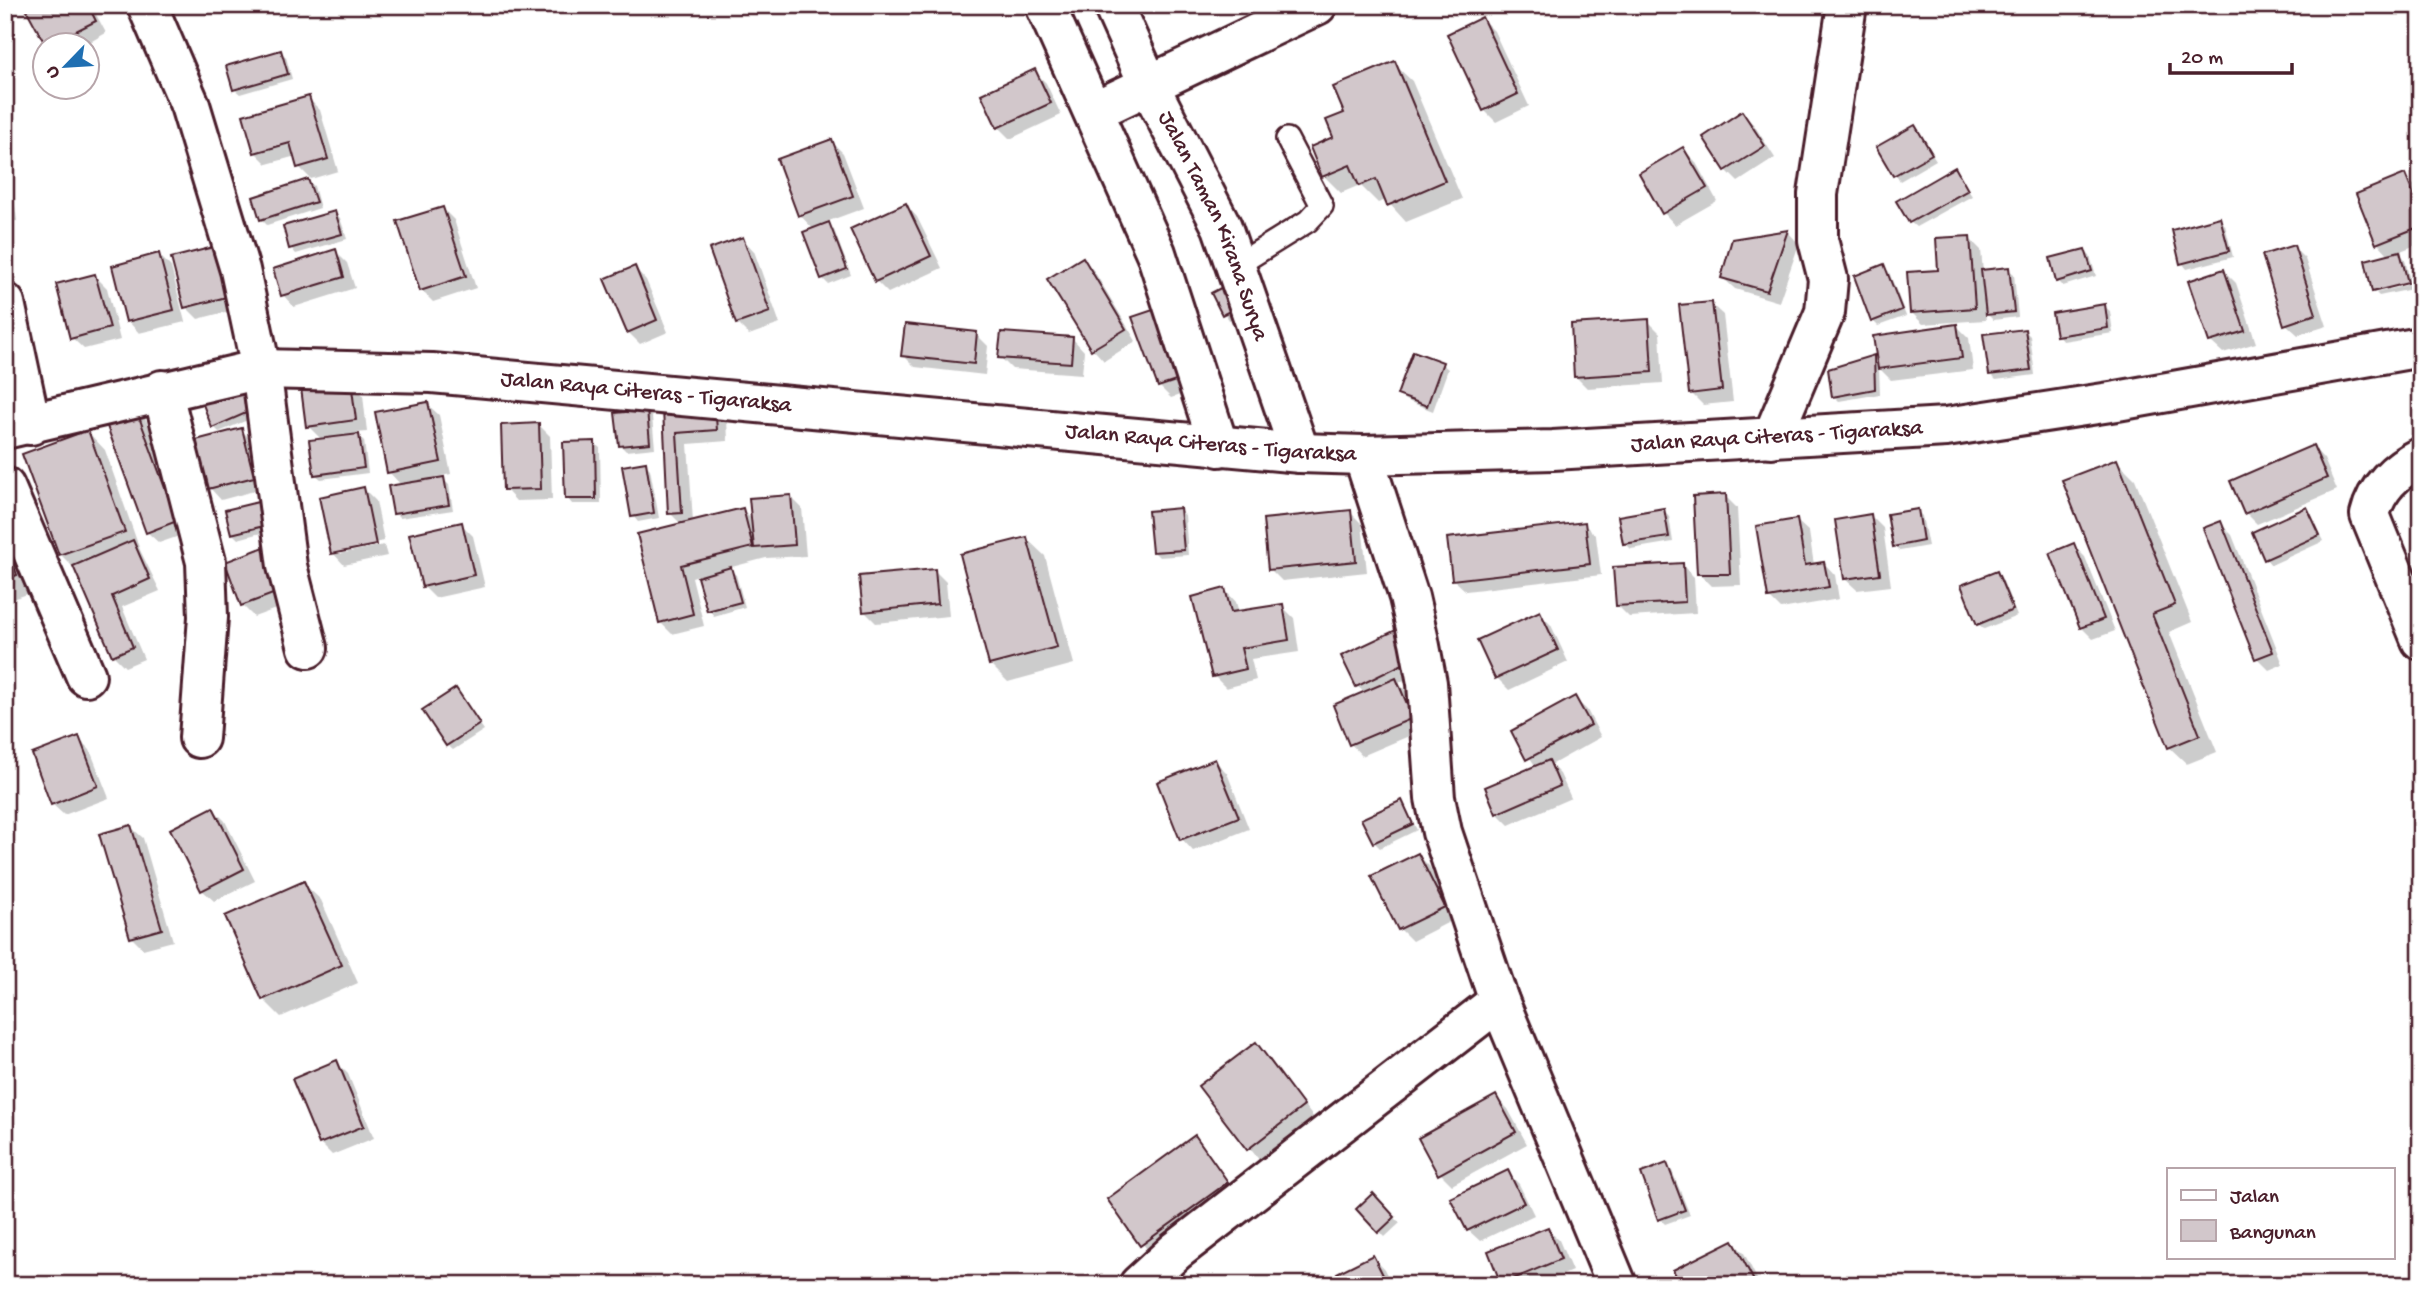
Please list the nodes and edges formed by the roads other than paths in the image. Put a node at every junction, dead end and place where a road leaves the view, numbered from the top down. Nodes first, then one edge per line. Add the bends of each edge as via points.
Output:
1 (147, 5) edge
2 (1045, 5) edge
3 (1113, 5) edge
4 (1317, 5) edge
5 (1847, 5) edge
6 (1148, 83) junction
7 (1094, 111) junction
8 (1287, 139) dead end
9 (1234, 267) junction
10 (5, 303) edge
11 (2421, 347) edge
12 (261, 369) junction
13 (162, 390) junction
14 (18, 427) edge
15 (1772, 438) junction
16 (1219, 447) junction
17 (1300, 453) junction
18 (1363, 455) junction
19 (2421, 457) edge
20 (5, 488) edge
21 (2421, 640) edge
22 (308, 648) dead end
23 (86, 676) dead end
24 (199, 738) dead end
25 (1499, 1001) junction
26 (1139, 1285) edge
27 (1617, 1285) edge

1 - 12 street via 190,105 240,270
2 - 7 street
3 - 6 street, Jalan Taman Kirana Surya
4 - 6 street
5 - 15 street via 1818,205 1818,240 1828,279 1825,312
6 - 7 street
6 - 9 street, Jalan Taman Kirana Surya via 1222,227
7 - 16 street via 1156,253
8 - 9 lane via 1322,206 1308,221
9 - 17 street, Jalan Taman Kirana Surya
10 - 14 street
11 - 15 street, Jalan Raya Citeras - Tigaraksa via 1946,427
12 - 13 street, Jalan Raya Citeras - Tigaraksa
12 - 16 street, Jalan Raya Citeras - Tigaraksa via 432,373
12 - 22 street via 287,566
13 - 14 street, Jalan Raya Citeras - Tigaraksa
13 - 24 street via 206,562 208,617
15 - 18 street, Jalan Raya Citeras - Tigaraksa
16 - 17 street, Jalan Raya Citeras - Tigaraksa
17 - 18 street, Jalan Raya Citeras - Tigaraksa
18 - 25 street via 1419,641 1442,832
19 - 21 street via 2403,466 2380,491 2370,515
20 - 23 street
25 - 26 street via 1176,1251
25 - 27 street

